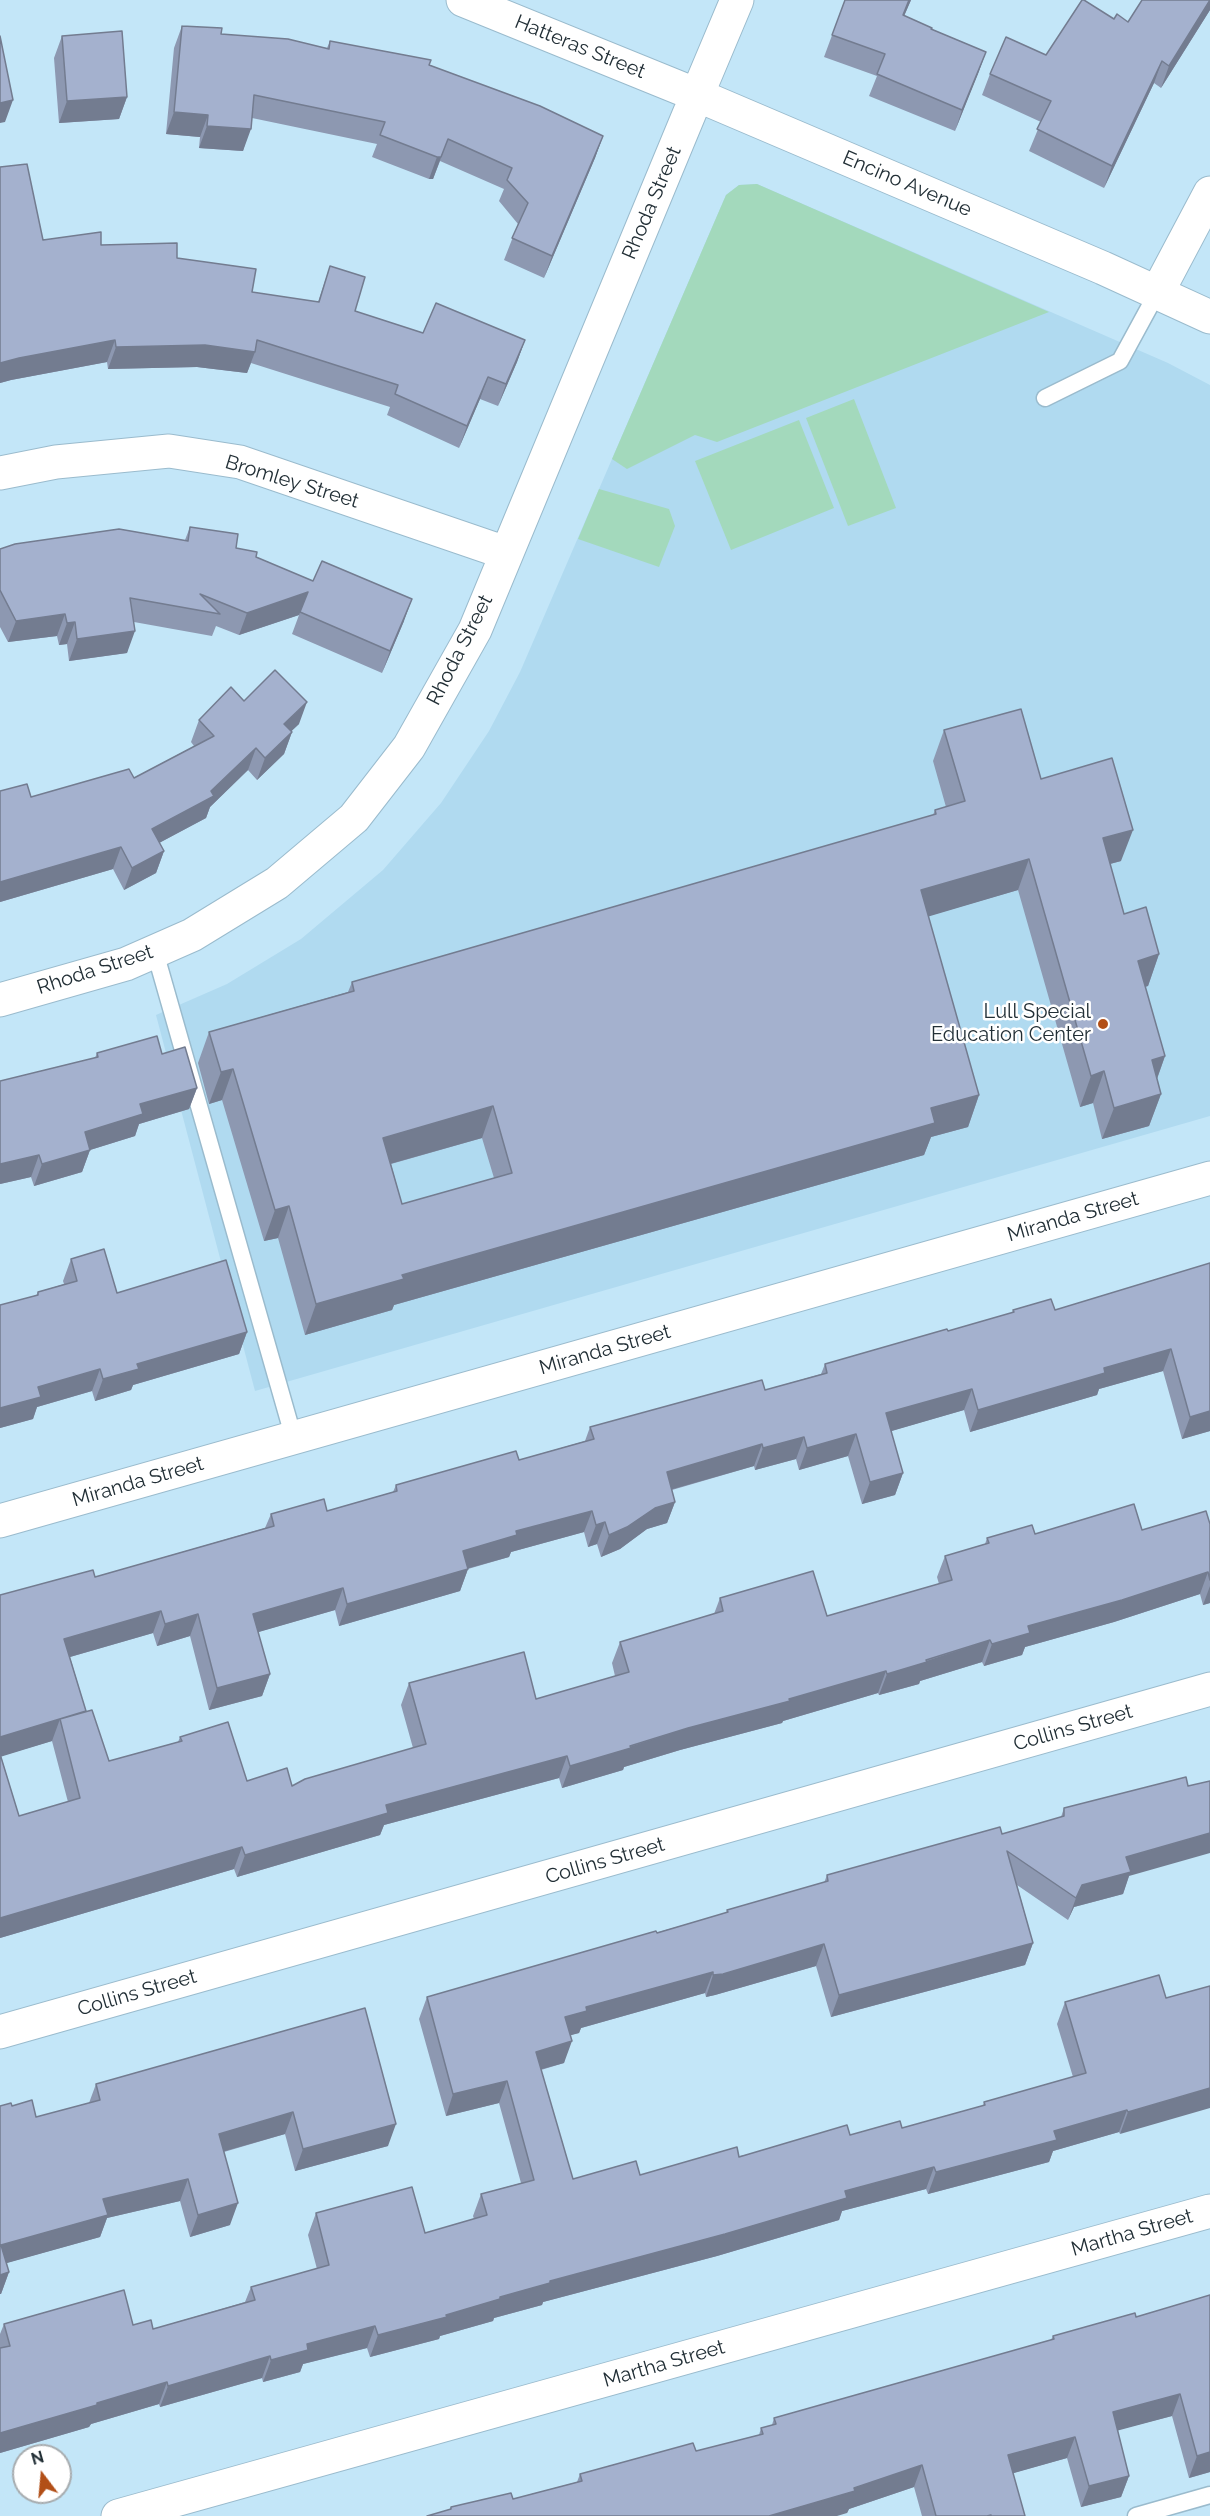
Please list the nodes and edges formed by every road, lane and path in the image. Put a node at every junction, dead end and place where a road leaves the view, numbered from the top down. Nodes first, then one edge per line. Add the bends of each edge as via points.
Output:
1 (463, 0) edge
2 (737, 0) edge
3 (697, 95) junction
4 (1210, 193) edge
5 (1157, 292) junction
6 (1210, 317) edge
7 (1045, 398) dead end
8 (0, 473) edge
9 (506, 553) junction
10 (155, 952) junction
11 (0, 1000) edge
12 (1210, 1178) edge
13 (294, 1439) junction
14 (0, 1521) edge
15 (1210, 1689) edge
16 (0, 2032) edge
17 (1210, 2211) edge
18 (1210, 2495) edge
19 (118, 2516) edge
20 (1136, 2516) edge

1 - 3 street, Hatteras Street
2 - 3 street
3 - 5 street, Encino Avenue
3 - 9 street, Rhoda Street
4 - 5 street
5 - 6 street, Encino Avenue
5 - 7 lane via 1120,361
8 - 9 street, Bromley Street via 56,462 169,451 240,462
9 - 10 street, Rhoda Street via 475,630 409,747 354,818 277,884 192,935
10 - 11 street, Rhoda Street
10 - 13 lane
12 - 13 street, Miranda Street
13 - 14 street, Miranda Street
15 - 16 street, Collins Street
17 - 19 street, Martha Street
18 - 20 lane

